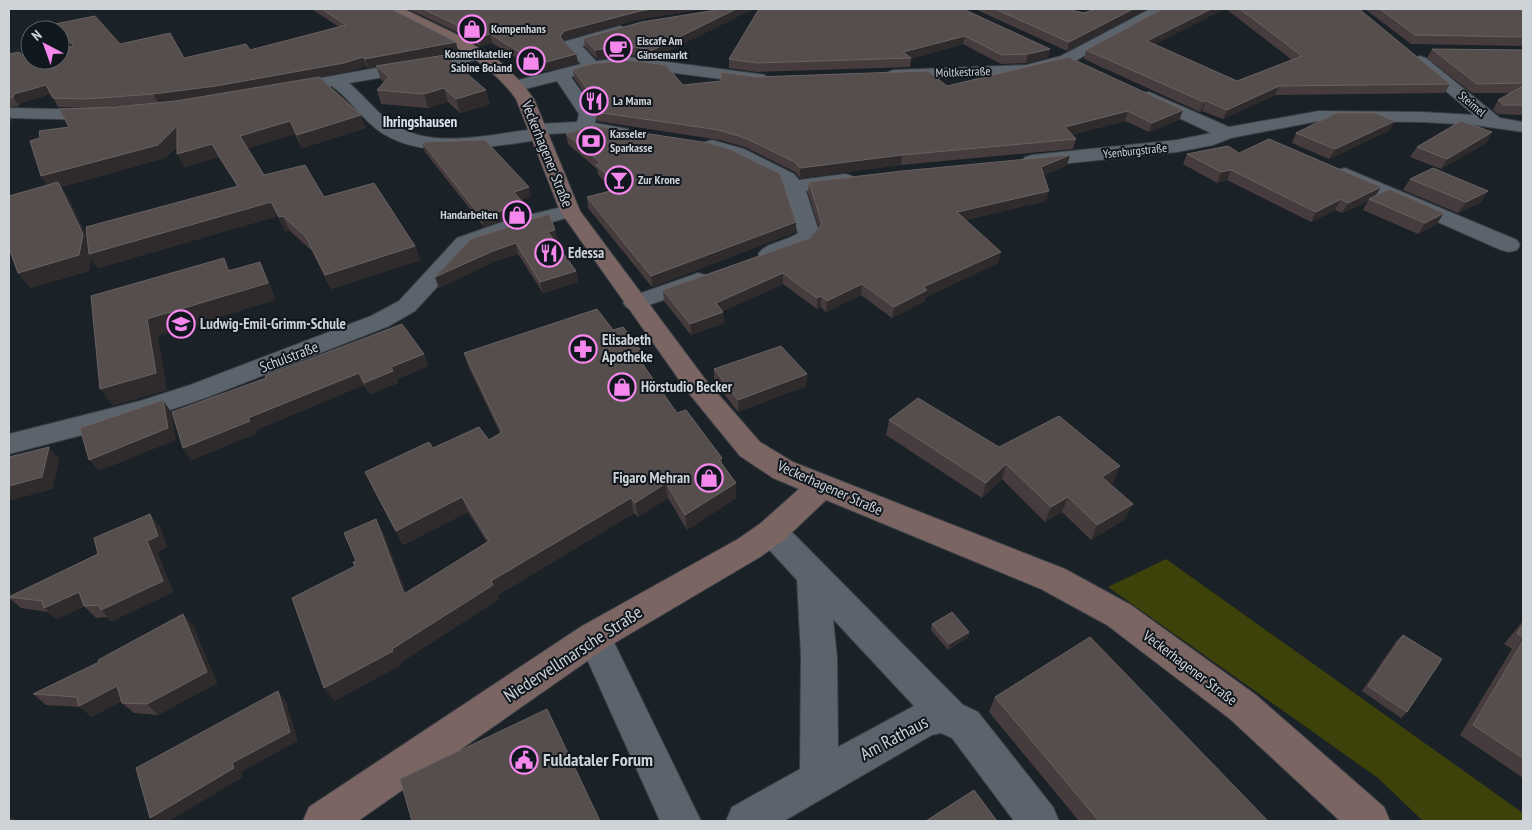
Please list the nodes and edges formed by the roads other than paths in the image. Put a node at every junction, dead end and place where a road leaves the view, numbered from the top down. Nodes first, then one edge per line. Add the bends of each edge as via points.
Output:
1 (393, 9) edge
2 (1160, 9) edge
3 (632, 27) edge
4 (1049, 50) edge
5 (1427, 51) dead end
6 (480, 54) junction
7 (1067, 59) junction
8 (592, 66) junction
9 (1085, 67) edge
10 (561, 76) junction
11 (875, 76) edge
12 (777, 78) edge
13 (334, 80) junction
14 (517, 86) junction
15 (1138, 92) edge
16 (268, 93) edge
17 (9, 113) edge
18 (112, 114) edge
19 (1474, 120) junction
20 (1496, 124) junction
21 (585, 127) junction
22 (1523, 127) edge
23 (538, 132) junction
24 (1234, 132) junction
25 (640, 136) edge
26 (1523, 142) edge
27 (694, 143) edge
28 (1277, 145) edge
29 (1011, 162) edge
30 (1331, 168) edge
31 (863, 178) edge
32 (794, 187) junction
33 (570, 211) junction
34 (1509, 245) dead end
35 (746, 262) edge
36 (719, 272) edge
37 (634, 304) junction
38 (9, 444) edge
39 (821, 486) junction
40 (772, 532) junction
41 (813, 575) junction
42 (594, 637) junction
43 (949, 717) junction
44 (819, 779) junction
45 (323, 821) edge
46 (681, 821) edge
47 (746, 821) edge
48 (1039, 821) edge
49 (1370, 821) edge

1 - 6 street, Veckerhagener Straße
2 - 7 street, Moltkestraße
3 - 8 street via 571,44
4 - 7 street
5 - 20 street, Steimel via 1408,51
6 - 13 street
6 - 14 street, Veckerhagener Straße
7 - 9 street
7 - 11 street, Moltkestraße via 1026,70
8 - 10 street
8 - 12 street via 629,62 757,79
10 - 14 street
10 - 21 street via 588,114
13 - 16 street
13 - 23 street via 388,128 429,143 471,142
14 - 23 street, Veckerhagener Straße
15 - 24 street
17 - 18 street
19 - 20 street, Ysenburgstraße
19 - 24 street, Ysenburgstraße via 1320,116
19 - 26 street, Ysenburgstraße
20 - 22 street, Ysenburgstraße
21 - 23 street
21 - 25 street
23 - 33 street, Veckerhagener Straße
24 - 28 street
24 - 29 street, Ysenburgstraße via 1206,141 1149,150
27 - 32 street via 756,162 787,178
30 - 34 street
31 - 32 street
32 - 35 street via 809,235 800,242
33 - 37 street, Veckerhagener Straße
33 - 38 street, Schulstraße via 465,243 407,306 380,320 153,406
36 - 37 street
37 - 39 street, Veckerhagener Straße via 696,385 750,448 783,470
39 - 40 street, Niedervellmarsche Straße
39 - 49 street, Veckerhagener Straße via 1053,579 1119,615 1243,708
40 - 41 street
40 - 42 street, Niedervellmarsche Straße
41 - 43 street
41 - 44 street via 819,657
42 - 45 street, Niedervellmarsche Straße
42 - 46 street
43 - 44 street, Am Rathaus via 933,716 919,722
43 - 48 street, Am Rathaus via 965,726
44 - 47 street, Am Rathaus

